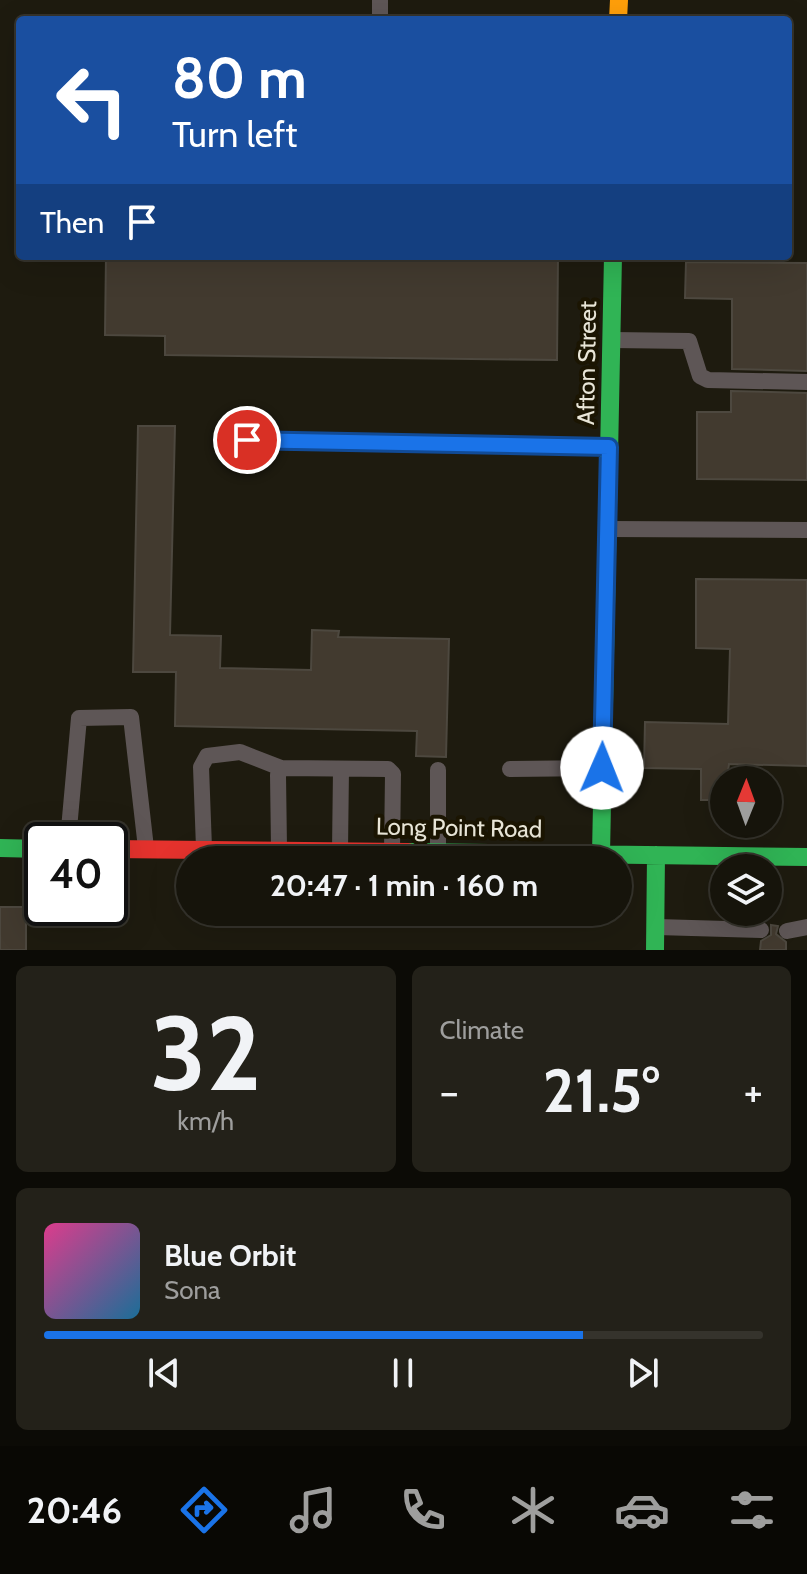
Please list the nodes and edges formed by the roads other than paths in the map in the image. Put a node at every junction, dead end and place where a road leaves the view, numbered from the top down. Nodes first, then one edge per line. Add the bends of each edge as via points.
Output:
1 (613, 260) edge
2 (611, 340) junction
3 (807, 382) edge
4 (247, 440) dead end
5 (609, 447) junction
6 (607, 529) junction
7 (807, 530) edge
8 (281, 768) junction
9 (602, 768) junction
10 (341, 769) junction
11 (510, 769) dead end
12 (438, 770) dead end
13 (70, 822) edge
14 (204, 846) edge
15 (279, 846) edge
16 (340, 846) edge
17 (392, 846) edge
18 (438, 846) edge
19 (601, 846) edge
20 (0, 848) edge
21 (24, 849) edge
22 (128, 849) edge
23 (146, 849) junction
24 (176, 849) edge
25 (632, 855) edge
26 (656, 855) junction
27 (807, 857) edge
28 (656, 927) junction
29 (807, 927) edge
30 (761, 930) dead end
31 (787, 931) dead end
32 (655, 950) edge

1 - 2 main road, Afton Street
2 - 3 lane via 689,341 700,376 708,380
2 - 5 main road, Afton Street
4 - 5 lane
5 - 6 main road, Afton Street
6 - 7 lane
6 - 9 main road, Afton Street
8 - 10 lane
8 - 14 lane via 240,752 207,756 201,767
8 - 15 lane
9 - 11 lane
9 - 19 main road, Afton Street
10 - 16 lane
10 - 17 lane via 388,769 393,774
12 - 18 lane
13 - 23 lane via 79,718 131,717
20 - 21 main road
22 - 23 main road, Long Point Road
23 - 24 main road, Long Point Road
25 - 26 main road, Long Point Road
26 - 27 main road, Long Point Road
26 - 28 main road
28 - 30 lane
28 - 32 main road
29 - 31 lane

